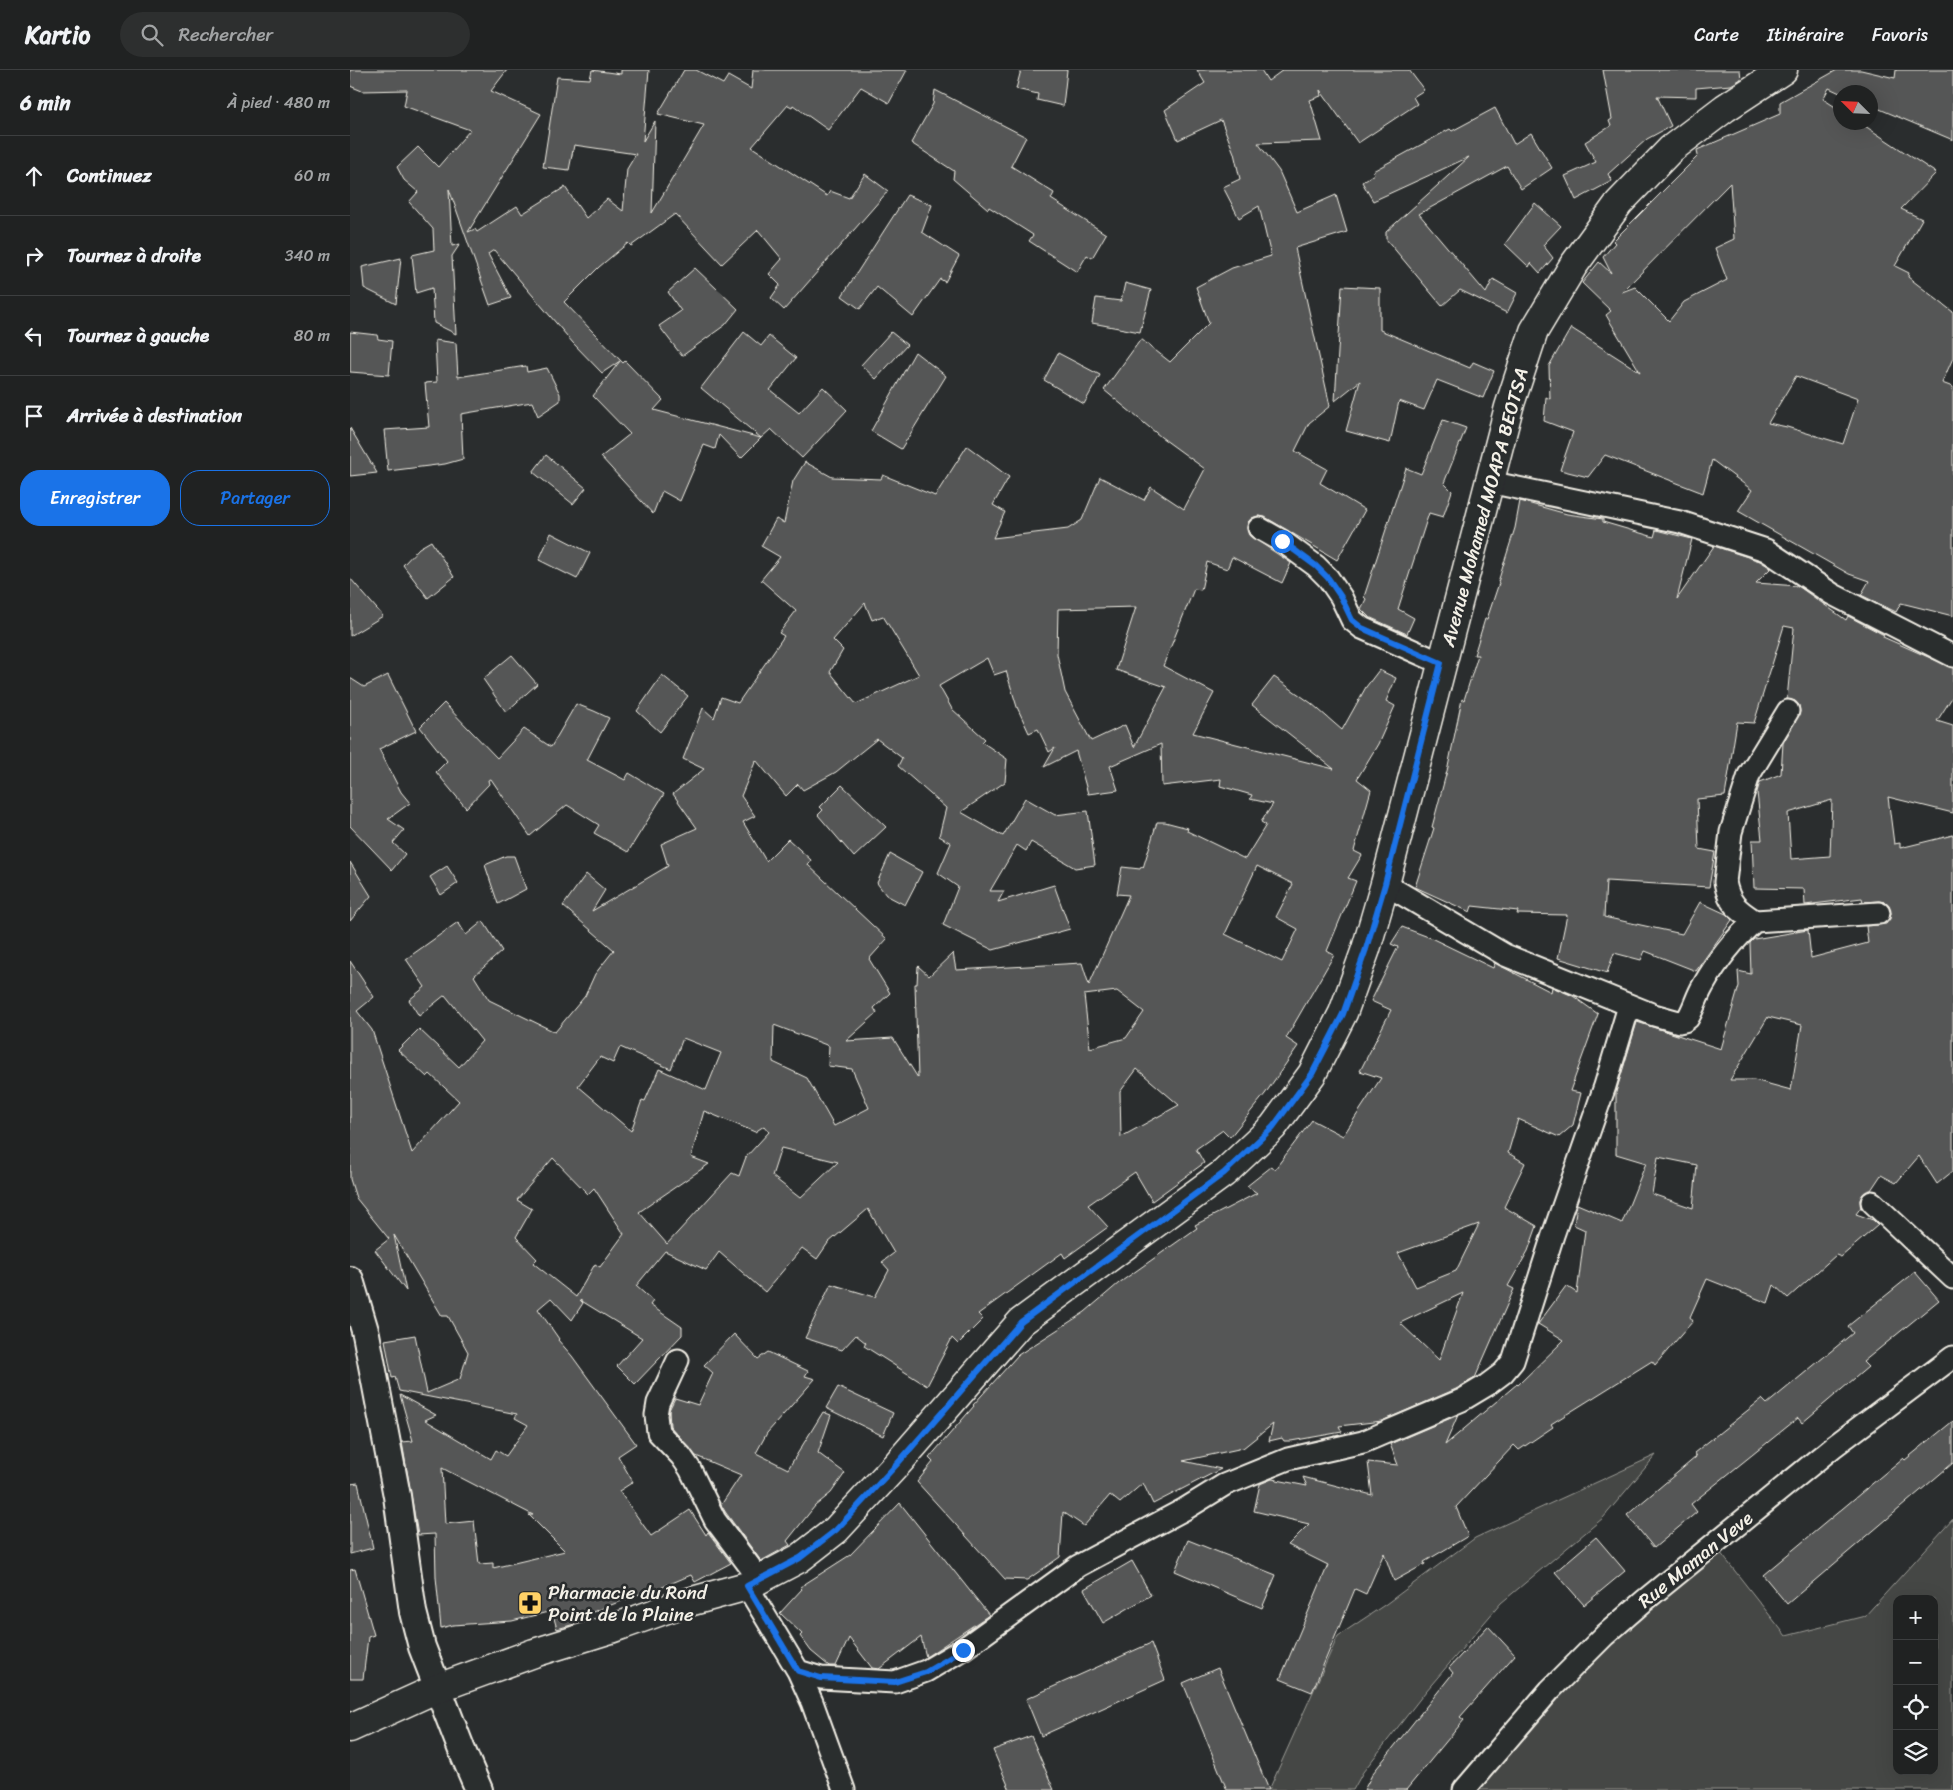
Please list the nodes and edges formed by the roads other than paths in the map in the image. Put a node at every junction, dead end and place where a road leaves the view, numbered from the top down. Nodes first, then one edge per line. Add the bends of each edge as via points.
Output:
1 (1783, 70) edge
2 (1489, 482) junction
3 (1259, 528) dead end
4 (1953, 656) edge
5 (1441, 663) junction
6 (1788, 711) dead end
7 (1385, 884) junction
8 (1879, 913) dead end
9 (1755, 921) junction
10 (1629, 1006) junction
11 (1872, 1202) dead end
12 (1953, 1278) edge
13 (350, 1280) edge
14 (1953, 1357) edge
15 (678, 1360) dead end
16 (754, 1583) junction
17 (798, 1671) junction
18 (438, 1688) junction
19 (350, 1728) edge
20 (479, 1790) edge
21 (844, 1790) edge
22 (1464, 1790) edge

1 - 2 main road, Avenue Mohamed MOAPA BEOTSA via 1671,149 1619,203 1573,266 1534,331
2 - 4 street via 1680,522 1766,550 1832,594
2 - 5 main road, Avenue Mohamed MOAPA BEOTSA
3 - 5 street via 1316,566 1341,597 1352,620 1362,628
5 - 7 main road, Avenue Mohamed MOAPA BEOTSA
6 - 9 street via 1749,775 1731,832 1726,890 1738,910
7 - 10 street via 1505,955
7 - 16 main road, Avenue Mohamed MOAPA BEOTSA via 1343,1014 1312,1074 1273,1127 1224,1173 1021,1322 836,1530 800,1558
8 - 9 street
9 - 10 street via 1716,964 1684,1022
10 - 17 street via 1513,1361 1503,1373 1462,1400 1364,1442 1288,1459 1224,1485 1078,1566 963,1650 926,1672 895,1682 821,1678
11 - 12 street
13 - 18 street via 370,1353 397,1496 413,1612
14 - 22 street, Rue Maman Veve via 1833,1447 1605,1635 1550,1690
15 - 16 street via 658,1403 658,1432 690,1470 715,1520
16 - 17 street
16 - 18 main road, Avenue Mohamed MOAPA BEOTSA via 534,1653
17 - 21 street
18 - 19 main road, Avenue Mohamed MOAPA BEOTSA
18 - 20 street

